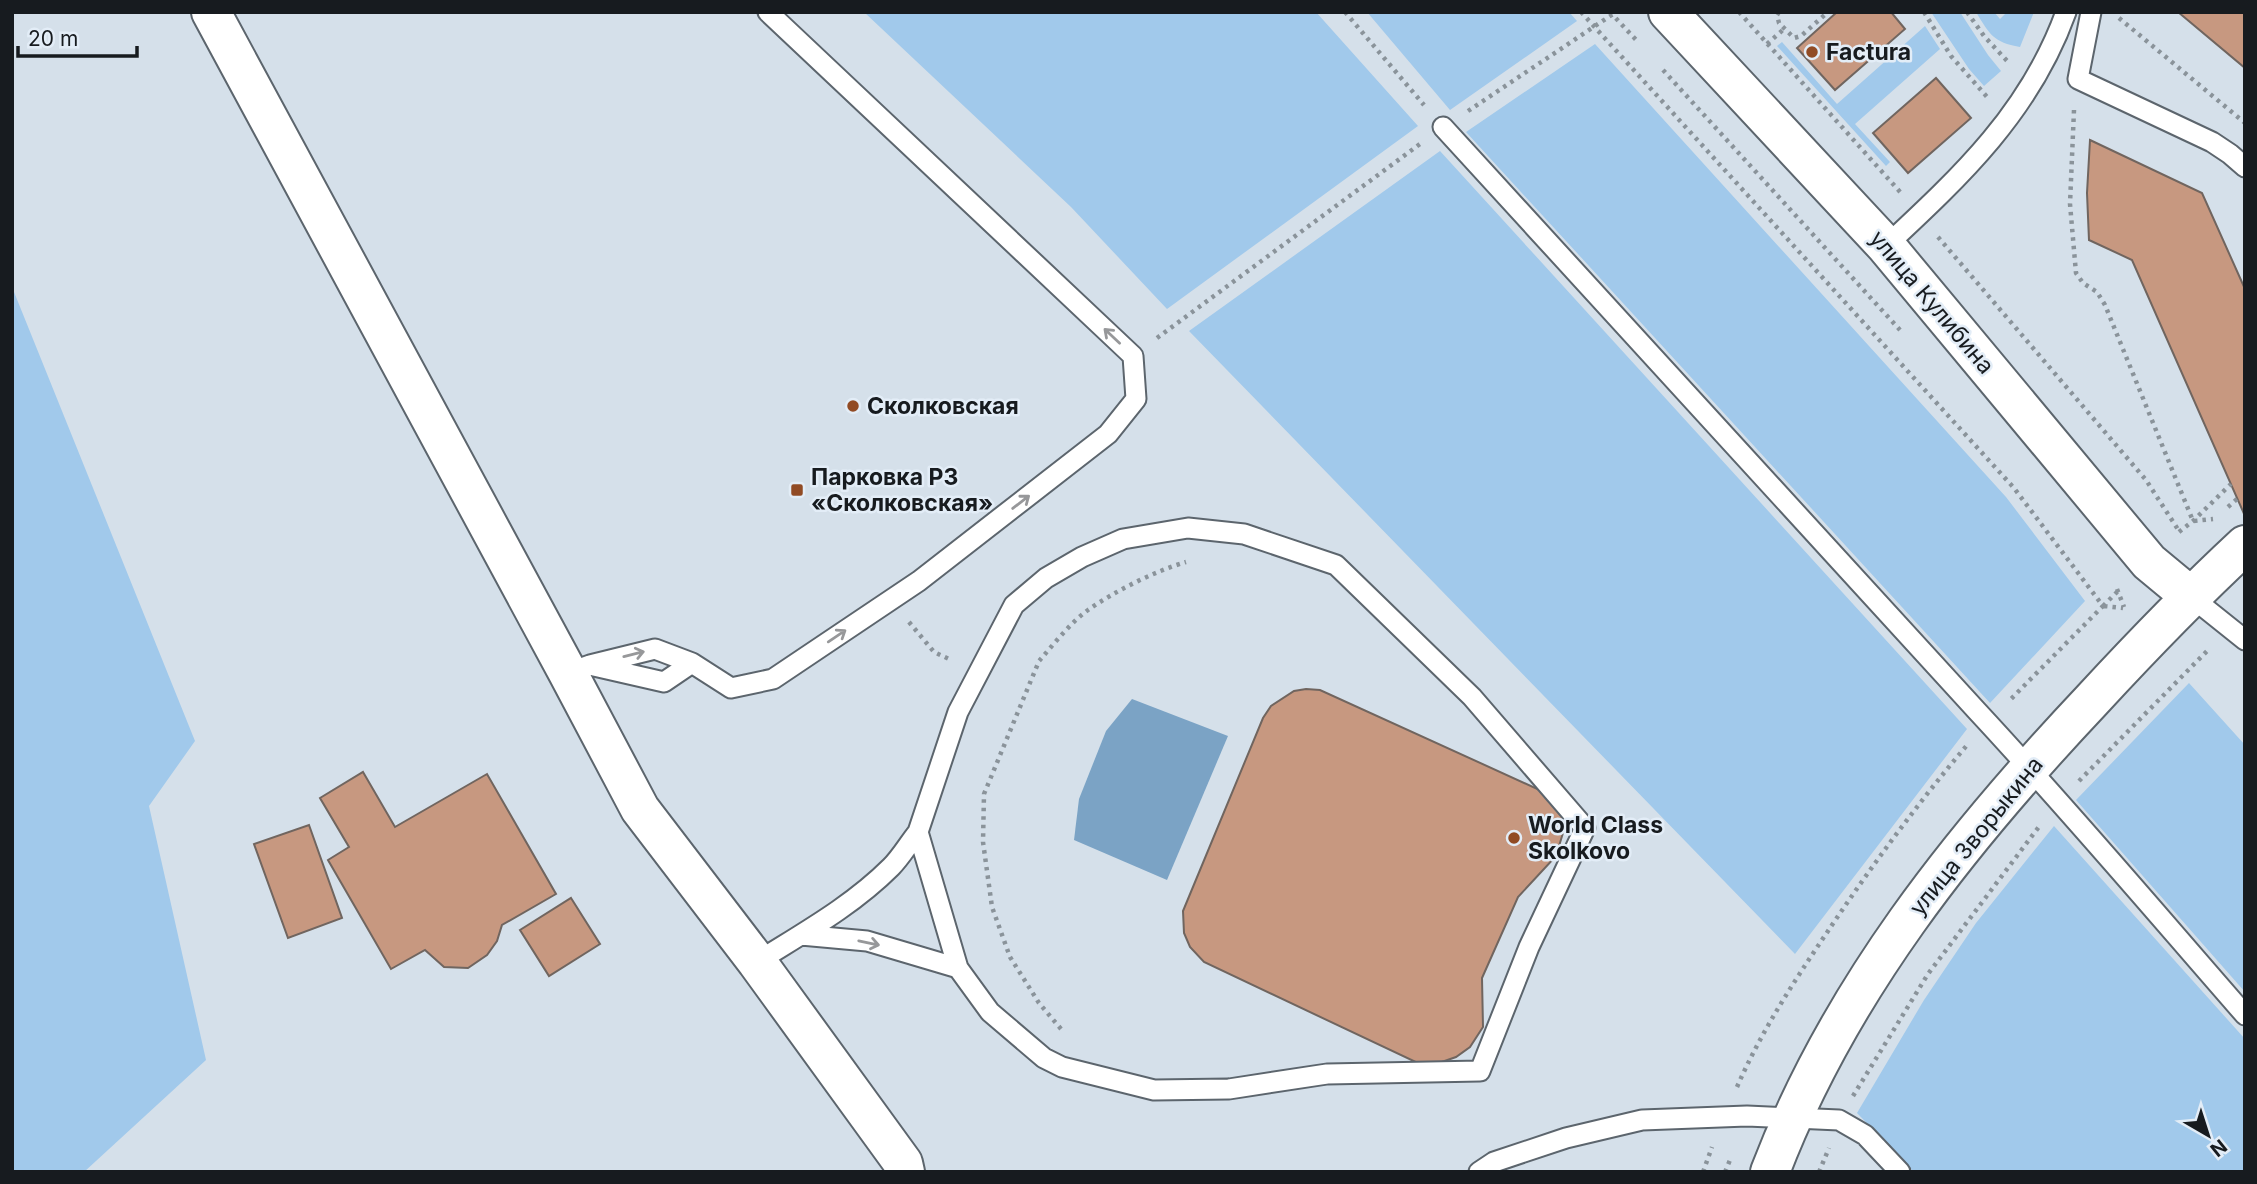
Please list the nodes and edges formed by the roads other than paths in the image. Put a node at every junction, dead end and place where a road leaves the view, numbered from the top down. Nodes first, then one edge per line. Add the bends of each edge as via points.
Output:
1 (211, 12) edge
2 (768, 12) edge
3 (1668, 12) edge
4 (2066, 12) edge
5 (2091, 12) edge
6 (1443, 127) road end
7 (2245, 167) edge
8 (1886, 247) junction
9 (2245, 545) edge
10 (2190, 596) junction
11 (2237, 635) edge
12 (692, 663) junction
13 (579, 669) junction
14 (2029, 766) junction
15 (918, 832) junction
16 (801, 935) junction
17 (757, 962) junction
18 (958, 968) junction
19 (2245, 1015) edge
20 (1791, 1119) junction
21 (905, 1172) edge
22 (1479, 1172) edge
23 (1770, 1172) edge
24 (1900, 1172) edge

1 - 13 street
12 -> 2 lane via 731,688 774,679 919,581 1108,434 1136,399 1133,356
3 - 8 street, улица Кулибина
4 - 8 lane via 2034,82 2010,119
5 - 7 lane via 2078,79 2212,142
6 - 14 lane
8 - 10 street, улица Кулибина via 2149,562
9 - 10 street, улица Зворыкина
10 - 11 lane
10 - 14 street, улица Зворыкина
13 -> 12 lane via 654,649
12 - 13 lane via 664,682
13 - 17 street via 640,809
14 - 19 lane
14 - 20 street, улица Зворыкина via 1929,888 1851,1006
15 - 16 lane via 893,865 863,893
15 - 18 lane
15 - 18 lane via 958,712 1014,605 1082,556 1123,539 1188,528 1244,534 1336,565 1472,697 1585,828 1480,1072 1327,1074 1229,1089 1142,1088 1044,1058 990,1012
16 - 17 lane
16 -> 18 lane via 867,941
17 - 21 street via 903,1163
20 - 22 lane via 1642,1120 1566,1138 1494,1162
20 - 23 street, улица Зворыкина
20 - 24 lane via 1839,1121 1865,1135

